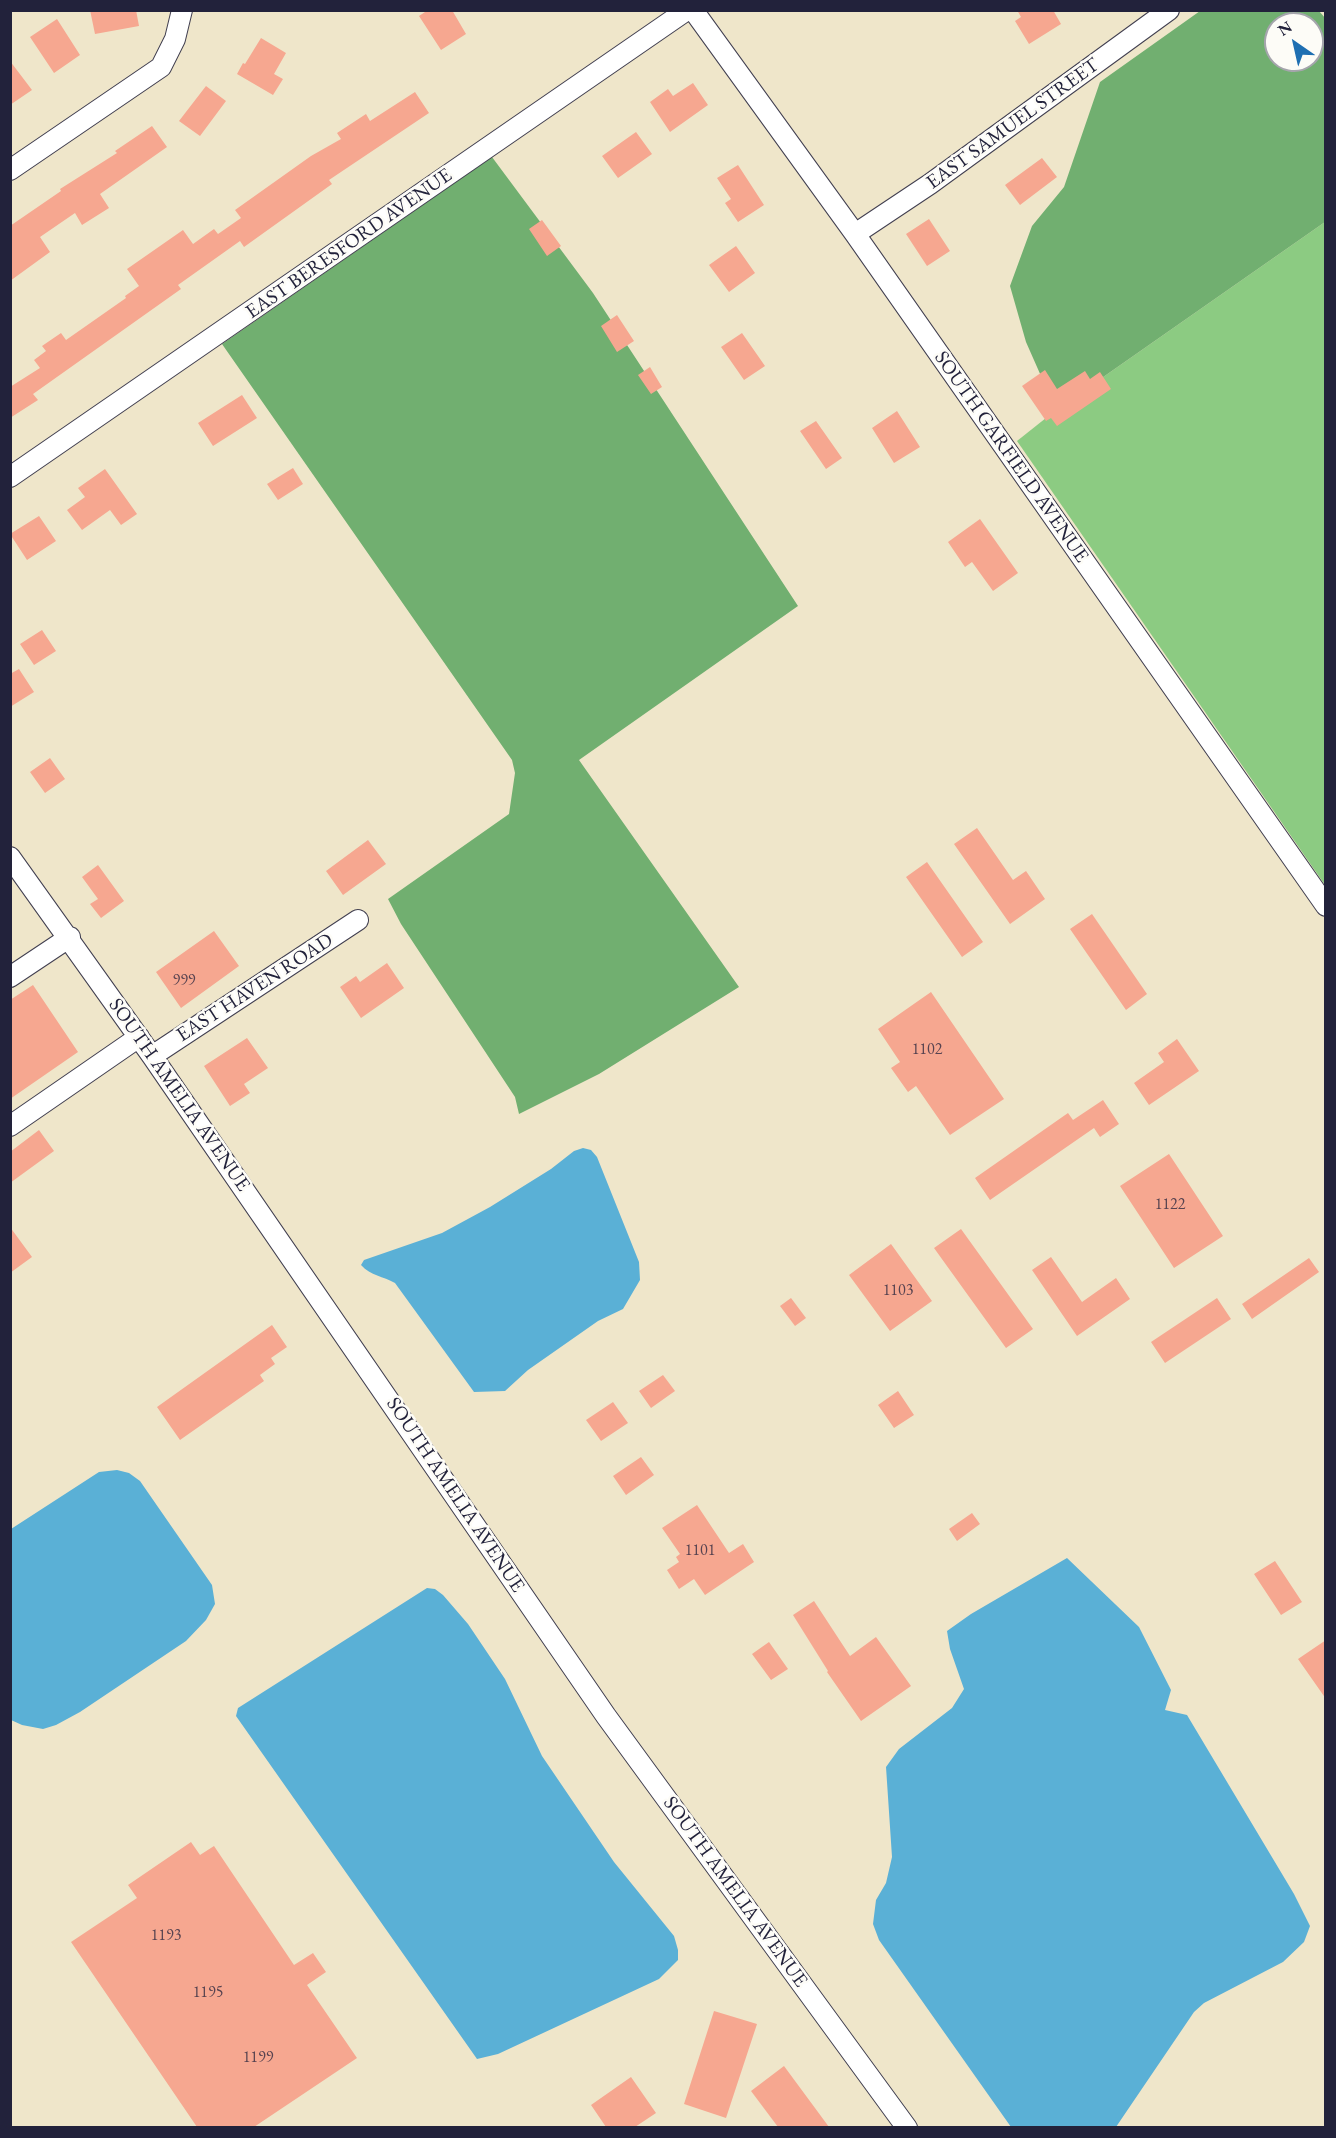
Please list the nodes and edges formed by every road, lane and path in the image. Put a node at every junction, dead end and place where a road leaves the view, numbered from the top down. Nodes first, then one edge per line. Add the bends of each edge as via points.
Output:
1 (182, 10) edge
2 (687, 10) edge
3 (693, 10) edge
4 (1169, 10) edge
5 (10, 170) edge
6 (855, 234) junction
7 (10, 477) edge
8 (10, 857) edge
9 (1326, 906) edge
10 (358, 920) dead end
11 (70, 937) junction
12 (10, 977) edge
13 (139, 1037) junction
14 (152, 1056) junction
15 (10, 1126) edge
16 (907, 2127) edge

1 - 5 street via 175,39 160,67
2 - 7 street, EAST BERESFORD AVENUE
3 - 6 street, SOUTH GARFIELD AVENUE
4 - 6 street, EAST SAMUEL STREET
6 - 9 street, SOUTH GARFIELD AVENUE
8 - 11 street, SOUTH AMELIA AVENUE
10 - 14 street, EAST HAVEN ROAD
11 - 12 street
11 - 13 street, SOUTH AMELIA AVENUE
13 - 14 street, SOUTH AMELIA AVENUE
13 - 15 street
14 - 16 street, SOUTH AMELIA AVENUE via 606,1716

